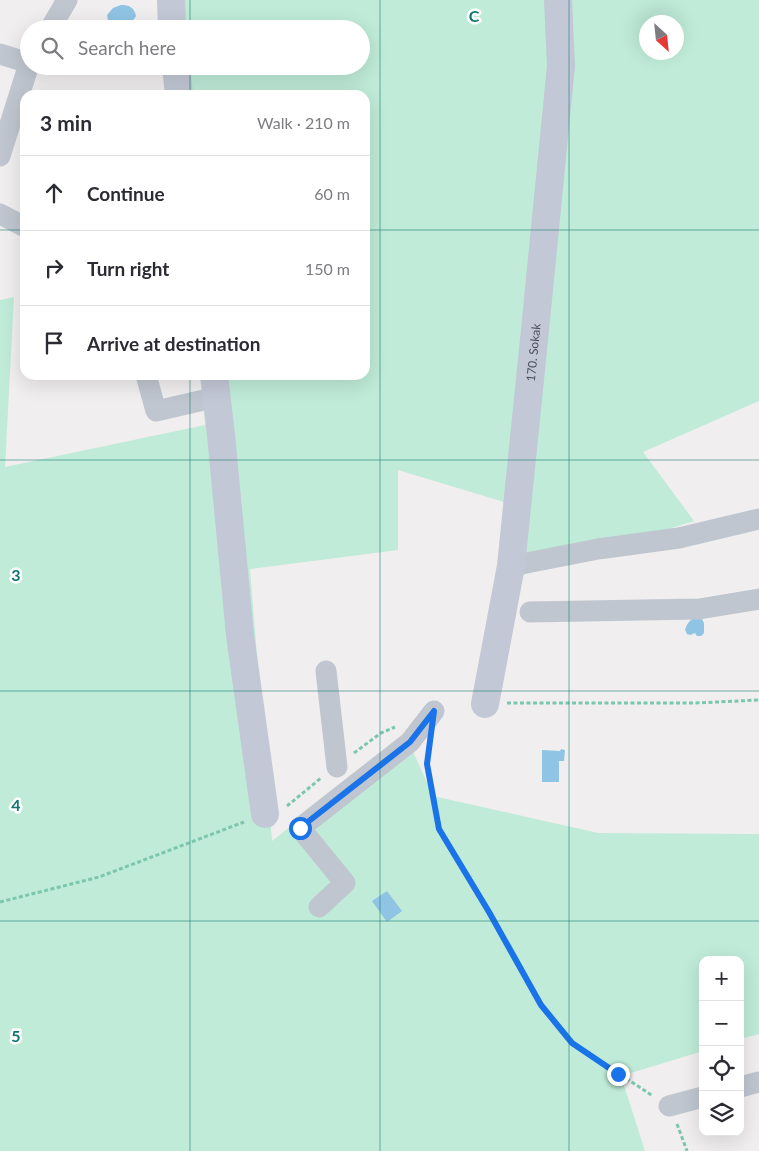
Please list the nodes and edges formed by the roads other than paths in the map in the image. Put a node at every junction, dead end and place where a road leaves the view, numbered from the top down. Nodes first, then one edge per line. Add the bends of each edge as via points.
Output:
1 (67, 0) edge
2 (171, 0) edge
3 (558, 0) edge
4 (55, 20) edge
5 (172, 20) edge
6 (0, 54) edge
7 (20, 61) edge
8 (27, 75) edge
9 (177, 75) edge
10 (24, 90) edge
11 (178, 90) edge
12 (19, 115) edge
13 (0, 156) edge
14 (0, 214) edge
15 (20, 224) edge
16 (147, 380) edge
17 (215, 386) edge
18 (759, 519) edge
19 (510, 566) junction
20 (759, 599) edge
21 (530, 612) dead end
22 (326, 671) dead end
23 (485, 704) dead end
24 (434, 711) dead end
25 (337, 767) dead end
26 (265, 814) dead end
27 (320, 907) dead end
28 (699, 1098) edge
29 (669, 1106) road end

1 - 4 street
2 - 5 street
3 - 19 street, 170. Sokak via 561,66
6 - 7 street
8 - 10 street
9 - 11 street
12 - 13 street
14 - 15 street
16 - 17 street via 156,411
17 - 26 street via 240,636
18 - 19 street via 679,538
19 - 23 street, 170. Sokak
20 - 21 street via 699,609
22 - 25 street
24 - 27 street via 410,742 300,828 345,883
28 - 29 street

